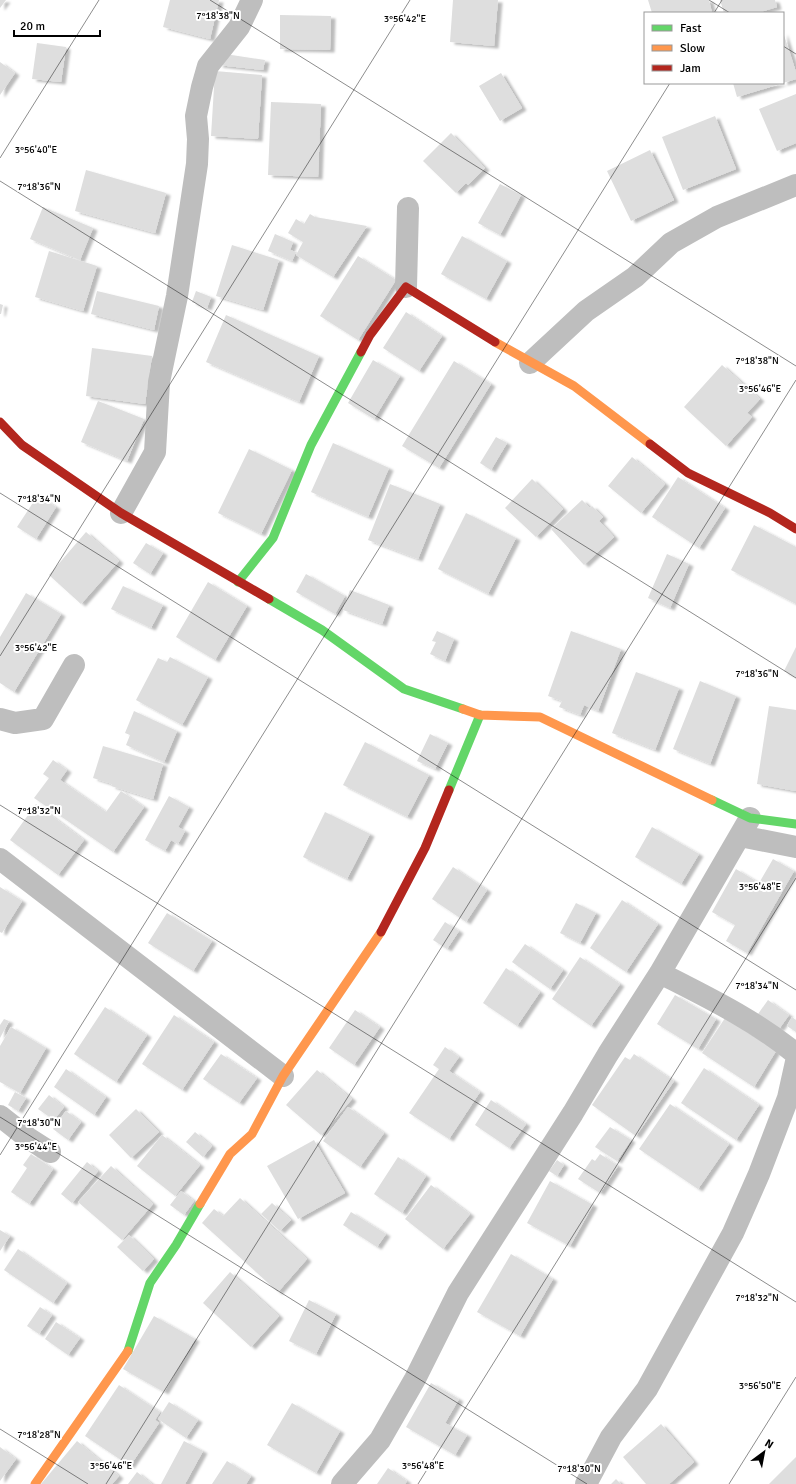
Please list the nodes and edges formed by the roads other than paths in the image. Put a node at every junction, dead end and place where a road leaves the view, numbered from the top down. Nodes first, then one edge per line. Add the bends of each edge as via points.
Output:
1 (252, 0) edge
2 (796, 185) edge
3 (408, 208) dead end
4 (406, 287) junction
5 (530, 363) junction
6 (0, 422) edge
7 (121, 513) junction
8 (796, 529) edge
9 (238, 582) junction
10 (74, 665) dead end
11 (480, 715) junction
12 (0, 719) edge
13 (796, 824) edge
14 (745, 827) junction
15 (796, 848) edge
16 (0, 859) edge
17 (660, 973) junction
18 (796, 1054) edge
19 (796, 1062) edge
20 (283, 1076) junction
21 (0, 1116) edge
22 (50, 1152) dead end
23 (35, 1484) edge
24 (342, 1484) edge
25 (586, 1484) edge

1 - 7 street via 239,27 208,66 202,87 196,116 196,171 177,296 159,382 155,452
2 - 5 street via 717,217 671,243 635,277 586,311
3 - 4 street
4 - 5 street
4 - 9 street via 370,336 311,445 273,538
5 - 8 street via 574,386 688,473 770,513
6 - 7 street via 22,445
7 - 9 street
9 - 11 street via 322,630 404,689
10 - 12 street via 43,719 15,723
11 - 14 street via 540,717
11 - 20 street via 425,848 383,930
13 - 14 street
14 - 15 street
14 - 17 street
16 - 20 street
17 - 18 street via 732,1010 781,1041
17 - 24 street via 458,1293 380,1440
19 - 25 street via 785,1105 733,1233 647,1389 611,1437
20 - 23 street via 252,1134 230,1154 176,1245 150,1283 128,1351
21 - 22 street

